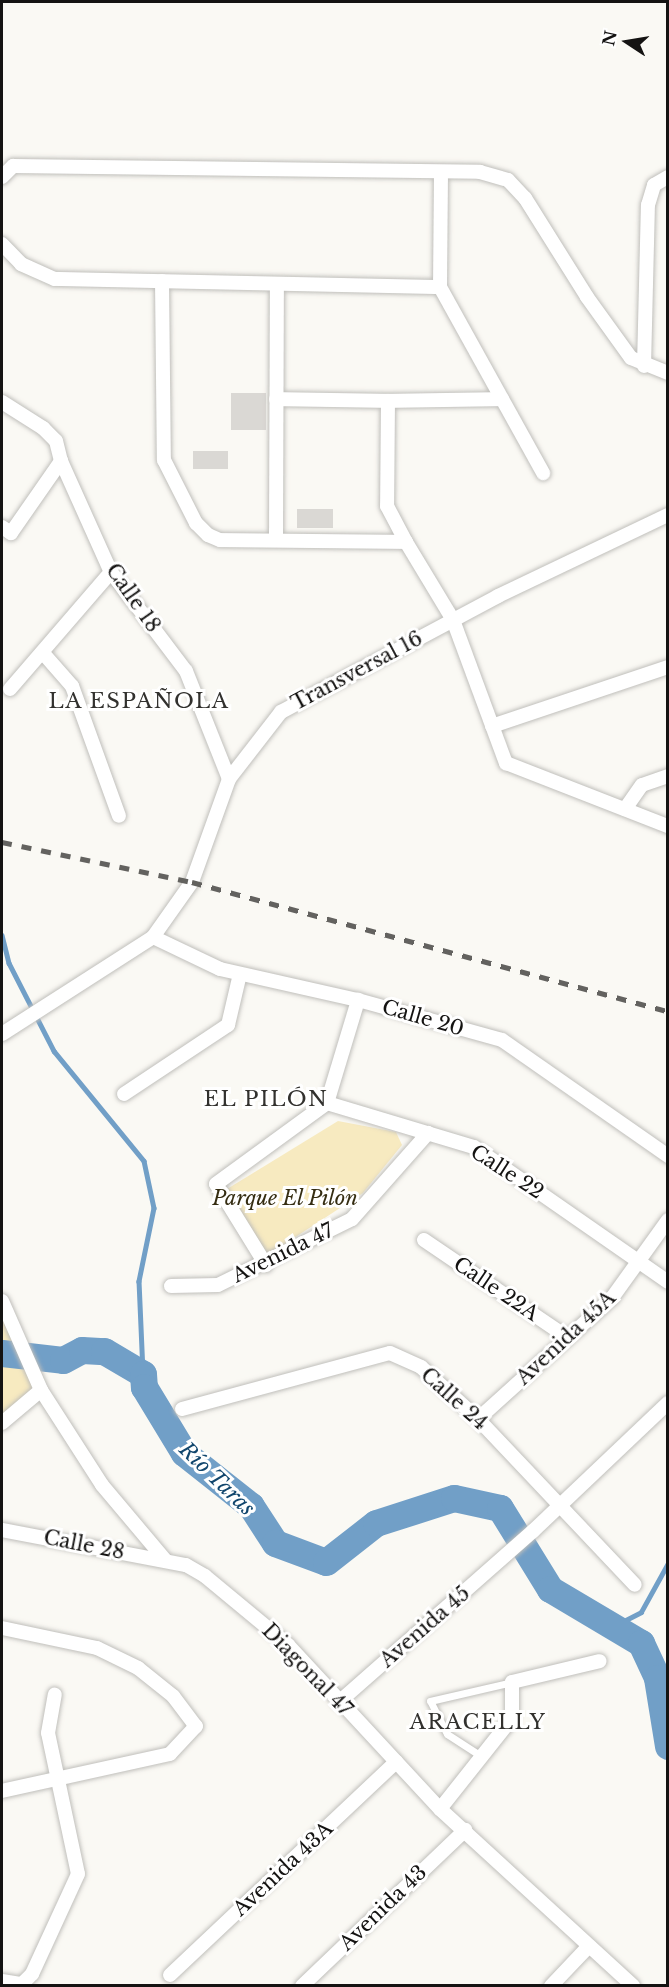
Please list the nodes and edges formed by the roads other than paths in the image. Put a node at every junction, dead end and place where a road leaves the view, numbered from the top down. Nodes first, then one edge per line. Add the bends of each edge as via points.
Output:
1 (441, 172) junction
2 (2, 177) edge
3 (668, 177) edge
4 (2, 244) edge
5 (162, 281) junction
6 (277, 284) junction
7 (440, 286) junction
8 (644, 366) junction
9 (668, 373) edge
10 (276, 399) junction
11 (502, 399) junction
12 (388, 401) junction
13 (2, 402) edge
14 (61, 461) junction
15 (543, 473) dead end
16 (668, 515) edge
17 (6, 530) edge
18 (276, 540) junction
19 (406, 543) junction
20 (111, 572) junction
21 (453, 620) junction
22 (44, 653) junction
23 (668, 666) edge
24 (10, 689) dead end
25 (492, 726) junction
26 (668, 776) edge
27 (229, 779) junction
28 (625, 809) junction
29 (119, 816) dead end
30 (668, 826) edge
31 (153, 937) junction
32 (240, 974) junction
33 (358, 1000) junction
34 (2, 1034) edge
35 (124, 1094) dead end
36 (327, 1103) junction
37 (428, 1133) junction
38 (668, 1156) edge
39 (668, 1220) edge
40 (424, 1240) dead end
41 (639, 1262) junction
42 (266, 1265) junction
43 (668, 1282) edge
44 (171, 1286) dead end
45 (2, 1301) edge
46 (568, 1338) junction
47 (41, 1390) junction
48 (668, 1403) edge
49 (182, 1409) dead end
50 (478, 1419) junction
51 (2, 1423) edge
52 (561, 1503) junction
53 (2, 1530) edge
54 (166, 1561) junction
55 (635, 1585) dead end
56 (2, 1628) edge
57 (600, 1661) dead end
58 (512, 1682) junction
59 (55, 1695) dead end
60 (339, 1702) junction
61 (481, 1756) junction
62 (396, 1762) junction
63 (57, 1779) junction
64 (2, 1791) edge
65 (440, 1809) junction
66 (465, 1830) junction
67 (589, 1946) junction
68 (170, 1975) dead end
69 (2, 1981) edge
70 (302, 1986) edge
71 (551, 1986) edge
72 (633, 1986) edge

1 - 2 street via 13,166
1 - 7 street
1 - 8 street via 480,172 508,180 525,198 625,349
3 - 8 street via 654,185 648,205
4 - 5 street via 21,264 56,279
5 - 6 street
5 - 18 street via 164,460 176,488 195,523 208,535 220,540
6 - 7 street
6 - 10 street
7 - 11 street
8 - 9 street
10 - 12 street
10 - 18 street
11 - 12 street
11 - 15 street
12 - 19 street via 387,506
13 - 14 street, Calle 18 via 44,428 56,441
14 - 17 street
14 - 20 street, Calle 18
16 - 21 street, Transversal 16
18 - 19 street
19 - 21 street
20 - 22 street
20 - 27 street, Calle 18 via 186,671
21 - 25 street
21 - 27 street, Transversal 16 via 280,712
22 - 24 street
22 - 29 street via 72,686
23 - 25 street
25 - 28 street via 506,763
26 - 28 street via 642,785
27 - 31 street, Transversal 16 via 192,882
28 - 30 street
31 - 32 street, Calle 20 via 220,969
31 - 34 street
32 - 33 street, Calle 20
32 - 35 street via 228,1025
33 - 36 street
33 - 38 street, Calle 20 via 502,1041
36 - 37 street, Calle 22
36 - 42 street via 216,1184
37 - 41 street, Calle 22 via 474,1147
37 - 42 street, Avenida 47 via 352,1219
39 - 41 street, Avenida 45A
40 - 46 street, Calle 22A
41 - 43 street, Calle 22
41 - 46 street, Avenida 45A via 612,1298
42 - 44 street, Avenida 47 via 218,1285
45 - 47 street, Diagonal 47
46 - 50 street, Avenida 45A
47 - 51 street
47 - 54 street, Diagonal 47 via 102,1485
48 - 52 street
49 - 50 street, Calle 24 via 390,1353 421,1367
50 - 52 street, Calle 24
52 - 55 street, Calle 24
52 - 60 street, Avenida 45
53 - 54 street, Calle 28
54 - 60 street, Diagonal 47 via 205,1576 288,1645
56 - 63 street via 97,1648 138,1668 173,1696 196,1726 170,1754
57 - 58 street
58 - 61 street via 512,1718
58 - 61 lane via 430,1701 447,1734
59 - 63 street via 48,1733
60 - 62 street, Diagonal 47
61 - 65 street
62 - 65 street, Diagonal 47
62 - 68 street, Avenida 43A
63 - 64 street
63 - 69 street via 78,1874 32,1974 22,1984
65 - 66 street, Diagonal 47
66 - 67 street, Diagonal 47
66 - 70 street, Avenida 43
67 - 71 street
67 - 72 street, Diagonal 47

